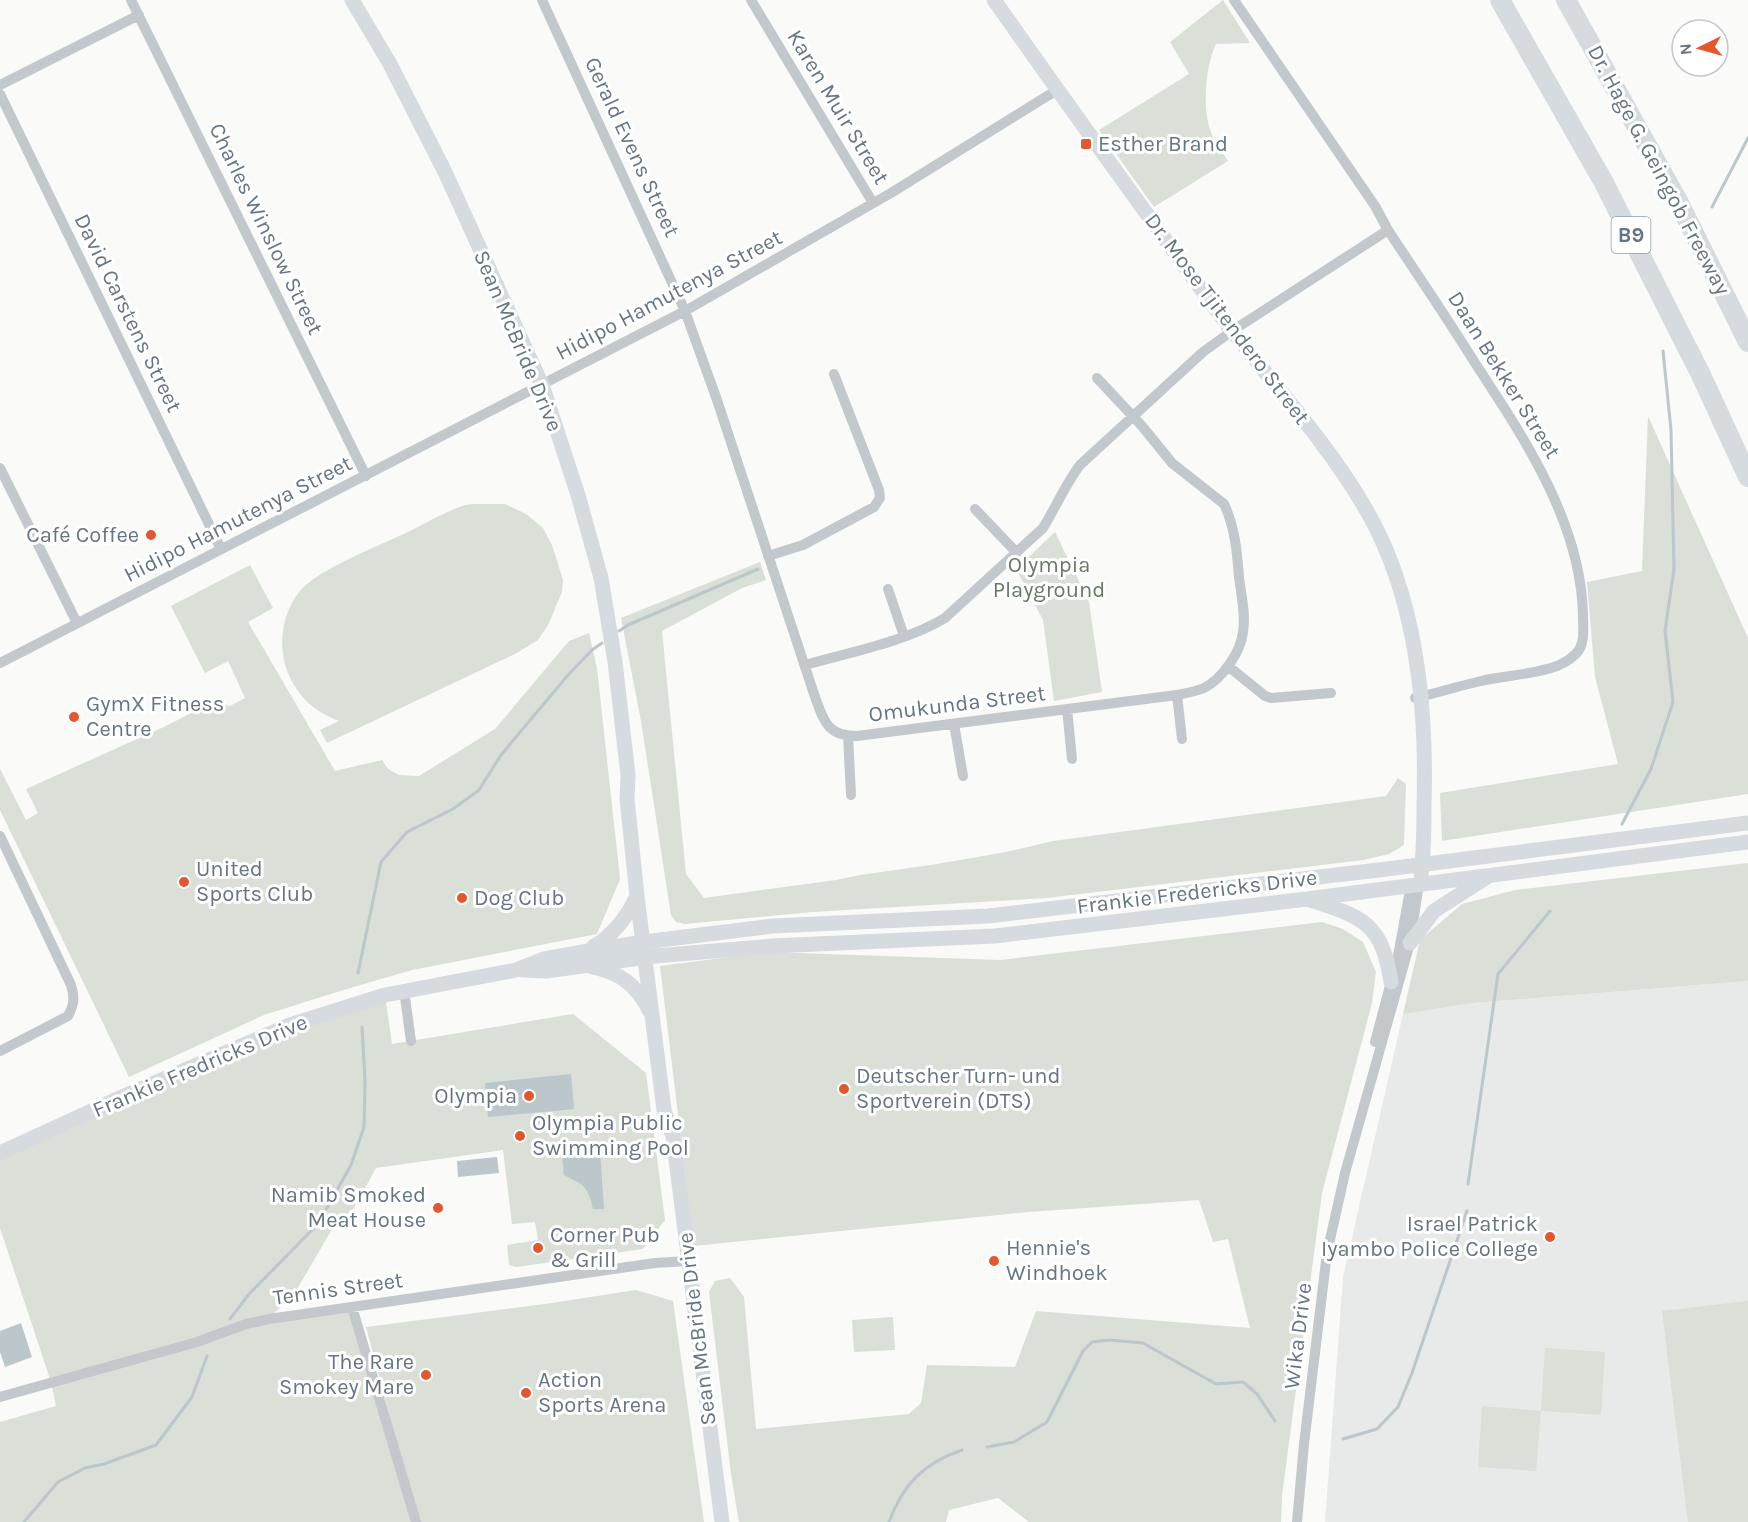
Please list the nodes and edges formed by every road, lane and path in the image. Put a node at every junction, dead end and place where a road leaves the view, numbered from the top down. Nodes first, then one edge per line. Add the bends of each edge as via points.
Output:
1 (131, 0) edge
2 (352, 0) edge
3 (542, 0) edge
4 (751, 0) edge
5 (1234, 0) edge
6 (1500, 0) edge
7 (1566, 0) edge
8 (998, 1) edge
9 (139, 15) junction
10 (0, 85) edge
11 (1058, 90) junction
12 (0, 94) edge
13 (873, 203) junction
14 (1388, 230) junction
15 (685, 311) junction
16 (1232, 331) junction
17 (1748, 342) edge
18 (834, 374) dead end
19 (1097, 378) dead end
20 (542, 385) junction
21 (1133, 418) junction
22 (0, 468) edge
23 (366, 476) junction
24 (1748, 477) edge
25 (975, 509) dead end
26 (221, 549) junction
27 (1017, 553) junction
28 (768, 556) junction
29 (888, 589) dead end
30 (77, 623) junction
31 (904, 636) junction
32 (0, 663) edge
33 (805, 665) junction
34 (1228, 666) junction
35 (1331, 693) dead end
36 (1177, 695) junction
37 (1418, 697) junction
38 (1067, 709) junction
39 (954, 724) junction
40 (848, 736) junction
41 (1182, 739) dead end
42 (1072, 759) dead end
43 (628, 776) junction
44 (963, 776) dead end
45 (851, 795) dead end
46 (1748, 823) edge
47 (0, 836) edge
48 (1748, 842) edge
49 (1417, 865) junction
50 (1492, 874) junction
51 (1415, 884) junction
52 (638, 896) junction
53 (1307, 899) junction
54 (1410, 943) junction
55 (649, 949) junction
56 (588, 951) junction
57 (579, 966) junction
58 (516, 970) junction
59 (1390, 982) junction
60 (404, 990) junction
61 (653, 1018) junction
62 (411, 1041) dead end
63 (0, 1051) edge
64 (1359, 1122) junction
65 (673, 1136) junction
66 (0, 1153) edge
67 (690, 1260) junction
68 (352, 1307) junction
69 (0, 1397) edge
70 (416, 1522) edge
71 (723, 1522) edge
72 (1297, 1522) edge

1 - 9 street, Charles Winslow Street
2 - 20 main road, Sean McBride Drive via 445,172
3 - 15 street, Gerald Evens Street
4 - 13 street, Karen Muir Street
5 - 14 street, Daan Bekker Street
6 - 24 highway, B9 via 1603,181
7 - 17 highway, Dr. Hage G. Geingob Freeway / B9 via 1678,201
8 - 11 main road, Dr. Mose Tjitendero Street
9 - 10 street
9 - 23 street, Charles Winslow Street
11 - 13 street, Hidipo Hamutenya Street
11 - 16 main road, Dr. Mose Tjitendero Street
12 - 26 street, David Carstens Street
13 - 15 street, Hidipo Hamutenya Street
14 - 16 street
14 - 37 street, Daan Bekker Street via 1499,399 1546,481 1569,534 1582,602 1583,641 1571,658 1559,665
15 - 20 street, Hidipo Hamutenya Street
15 - 28 street, Omukunda Street
16 - 21 street via 1203,352
16 - 37 main road, Dr. Mose Tjitendero Street via 1343,472 1366,508 1406,606
18 - 28 street via 880,498 874,507 803,545
19 - 21 street, Omukunda Street
20 - 23 street, Hidipo Hamutenya Street
20 - 43 main road, Sean McBride Drive via 601,578
21 - 27 street via 1080,465 1053,513
21 - 34 street, Omukunda Street via 1172,463 1224,504 1233,525 1244,620 1239,646
22 - 30 street
23 - 26 street, Hidipo Hamutenya Street
25 - 27 street
26 - 30 street, Hidipo Hamutenya Street
27 - 31 street via 945,618
28 - 33 street, Omukunda Street
29 - 31 street
30 - 32 street, Hidipo Hamutenya Street
31 - 33 street
33 - 40 street, Omukunda Street via 826,724 834,732
34 - 35 street via 1270,698
34 - 36 street, Omukunda Street via 1206,687
36 - 38 street, Omukunda Street
36 - 41 street
37 - 49 main road, Dr. Mose Tjitendero Street
38 - 39 street, Omukunda Street
38 - 42 street
39 - 40 street, Omukunda Street
39 - 44 street
40 - 45 street
43 - 52 main road, Sean McBride Drive
43 - 55 main road, Sean McBride Drive via 636,798
46 - 49 main road, Frankie Fredericks Drive
47 - 63 street via 75,997 68,1016
48 - 50 main road, Frankie Fredericks Drive
49 - 51 main road, Dr. Mose Tjitendero Street
49 - 55 main road, Frankie Fredericks Drive via 988,916 773,926
50 - 51 main road, Frankie Fredericks Drive
50 - 54 main road via 1434,911
51 - 53 main road, Frankie Fredericks Drive
51 - 54 street, Wika Drive
51 - 59 street, Wika Drive
52 - 55 main road, Sean McBride Drive
52 - 56 main road via 615,930
53 - 55 main road, Frankie Fredericks Drive via 995,936
53 - 59 main road via 1352,913 1375,933 1388,964
54 - 64 street, Wika Drive
55 - 56 main road, Frankie Fredricks Drive
55 - 57 main road, Frankie Fredricks Drive
55 - 61 main road, Sean McBride Drive
55 - 65 main road, Sean McBride Drive via 674,1115
56 - 58 main road, Frankie Fredricks Drive via 544,959
57 - 58 main road, Frankie Fredricks Drive
57 - 61 main road via 607,970 630,982
58 - 60 main road, Frankie Fredricks Drive
59 - 64 street, Wika Drive
60 - 62 street
60 - 66 main road, Frankie Fredricks Drive via 274,1032
61 - 65 main road, Sean McBride Drive via 664,1110
64 - 72 street, Wika Drive via 1328,1253
65 - 67 main road, Sean McBride Drive
67 - 68 street, Tennis Street
67 - 71 main road, Sean McBride Drive
68 - 69 street, Tennis Street via 246,1324 197,1342
68 - 70 street

